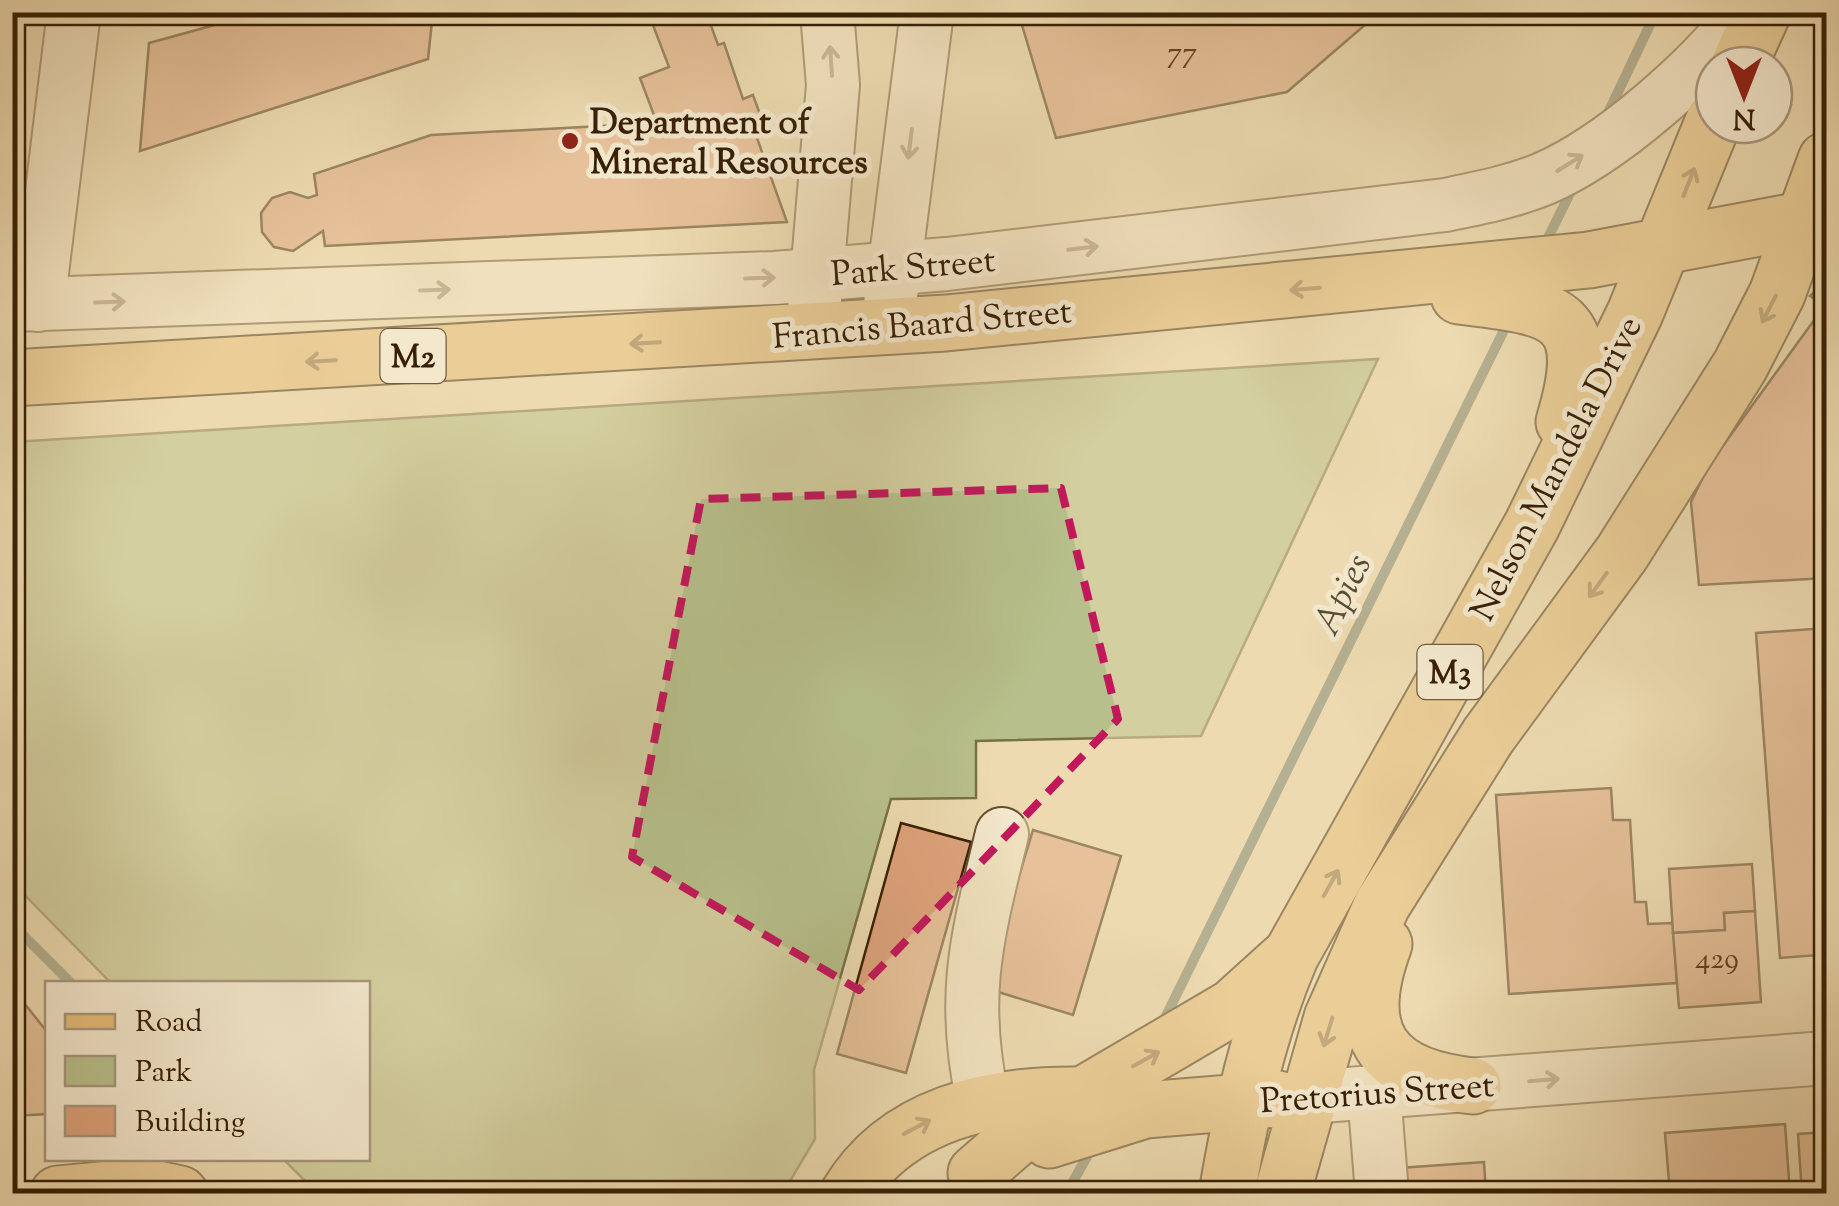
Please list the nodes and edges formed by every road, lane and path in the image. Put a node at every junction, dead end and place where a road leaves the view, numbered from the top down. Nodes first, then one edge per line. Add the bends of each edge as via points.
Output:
1 (74, 12) edge
2 (827, 12) edge
3 (927, 12) edge
4 (1745, 12) edge
5 (1763, 12) edge
6 (1748, 45) edge
7 (1704, 145) edge
8 (1826, 160) edge
9 (1817, 218) edge
10 (30, 224) edge
11 (1664, 244) junction
12 (895, 268) junction
13 (816, 275) junction
14 (1468, 285) junction
15 (26, 305) edge
16 (887, 326) junction
17 (812, 332) junction
18 (12, 378) edge
19 (1532, 525) junction
20 (1002, 834) dead end
21 (1419, 852) junction
22 (1291, 955) junction
23 (1826, 1058) edge
24 (1473, 1086) junction
25 (1374, 1092) junction
26 (1108, 1097) junction
27 (1308, 1097) junction
28 (983, 1102) junction
29 (1242, 1102) junction
30 (979, 1173) edge
31 (58, 1194) edge
32 (180, 1194) edge
33 (848, 1194) edge
34 (1226, 1194) edge
35 (1282, 1194) edge
36 (1382, 1194) edge

1 - 10 street
13 -> 2 street via 832,86
3 -> 12 street
12 -> 4 street, Park Street via 1491,196 1546,178 1641,114 1682,81
5 - 6 main road
11 -> 7 main road, Nelson Mandela Drive / M3
8 - 9 main road, M3
9 - 11 main road, Francis Baard Street / M2
9 -> 21 main road, M3 via 1740,366 1622,553 1488,736
10 - 15 street
11 - 14 main road, Francis Baard Street / M2
11 - 19 main road, Nelson Mandela Drive / M3
12 - 13 street, Park Street
12 - 16 street
15 -> 13 street, Park Street
13 - 17 street
14 -> 16 main road, Francis Baard Street / M2 via 1364,283
14 - 19 main road via 1534,305 1559,318 1573,337 1569,405
16 - 17 main road, Francis Baard Street / M2
17 -> 18 main road, Francis Baard Street / M2
22 -> 19 main road, Nelson Mandela Drive / M3
20 - 28 street via 970,994
21 - 24 main road via 1376,966 1373,1019 1392,1060 1408,1072
21 -> 27 main road, M3 via 1382,905 1346,981
26 -> 22 main road via 1233,1007
22 - 29 main road, Nelson Mandela Drive / M3 via 1268,1008
24 -> 23 street, Pretorius Street
24 - 25 street, Pretorius Street
25 - 27 street, Pretorius Street
25 - 36 street
26 - 28 main road, Pretorius Street
26 - 29 main road, Pretorius Street
26 - 30 main road via 1030,1126
27 - 29 main road, Pretorius Street
27 - 35 main road, M3
33 -> 28 main road, Pretorius Street via 893,1140
29 - 34 main road, Nelson Mandela Drive / M3
31 - 32 main road via 143,1186

